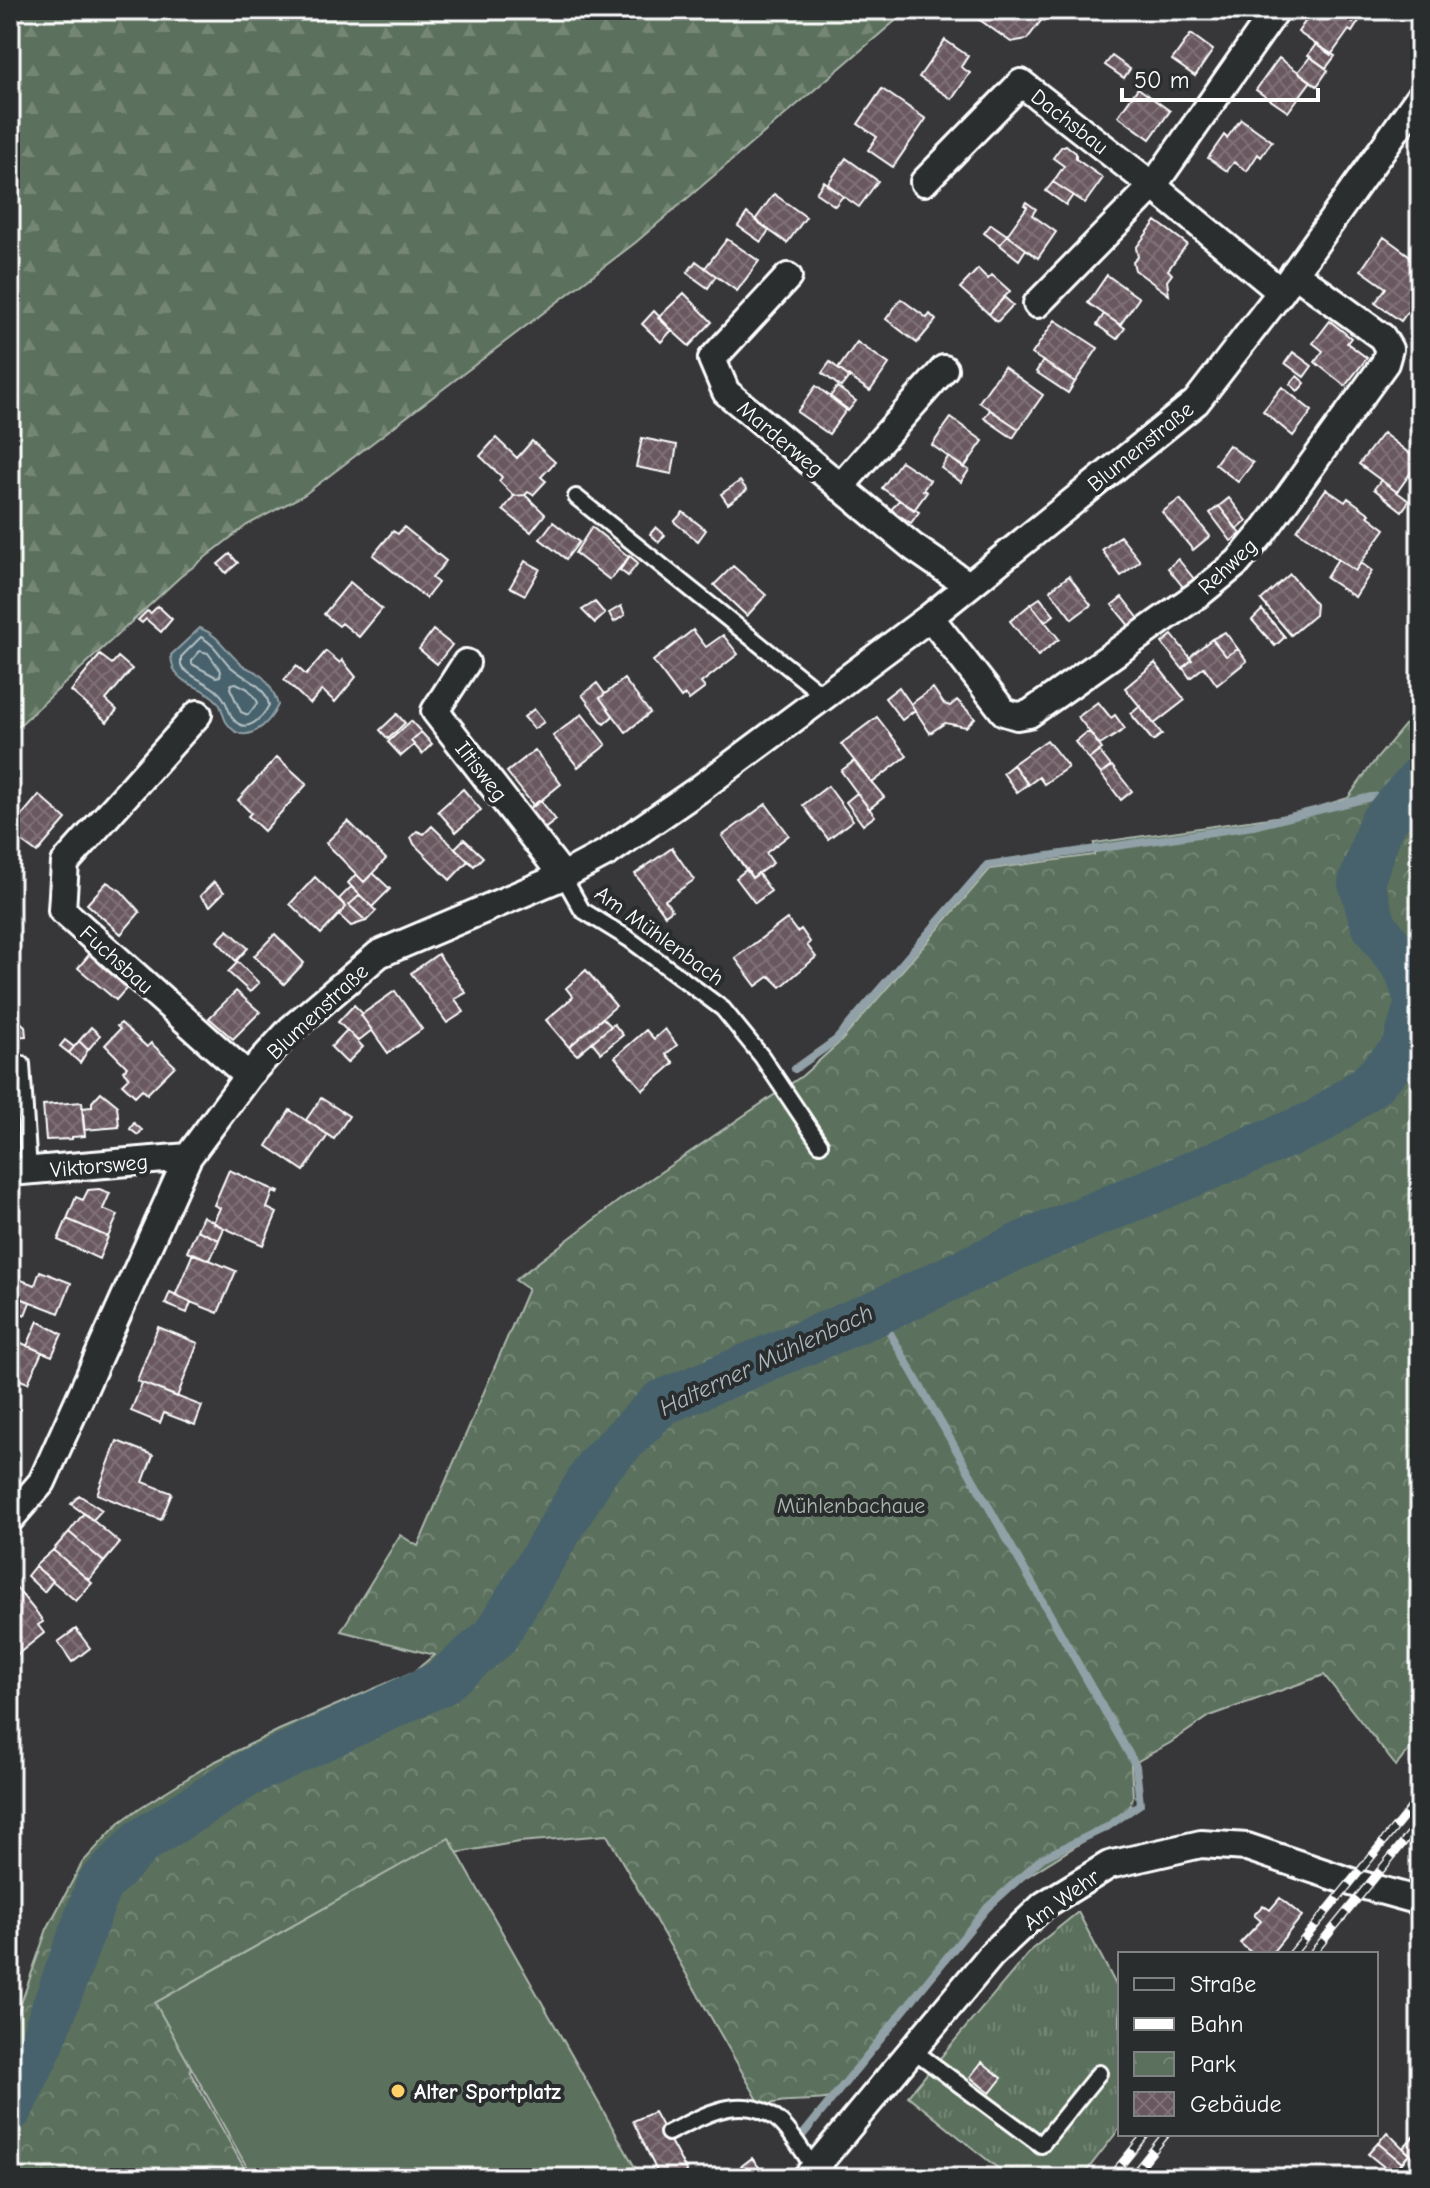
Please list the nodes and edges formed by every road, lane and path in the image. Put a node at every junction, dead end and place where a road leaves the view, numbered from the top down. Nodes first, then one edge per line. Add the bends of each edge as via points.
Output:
1 (1276, 10) edge
2 (1420, 96) edge
3 (924, 182) dead end
4 (1153, 186) junction
5 (788, 277) dead end
6 (1287, 283) junction
7 (1037, 304) dead end
8 (944, 369) dead end
9 (840, 487) junction
10 (576, 497) dead end
11 (968, 585) junction
12 (930, 617) junction
13 (466, 663) dead end
14 (824, 696) junction
15 (198, 714) dead end
16 (563, 876) junction
17 (22, 1064) dead end
18 (248, 1076) junction
19 (820, 1144) dead end
20 (188, 1157) junction
21 (20, 1172) edge
22 (10, 1519) edge
23 (1420, 1901) edge
24 (913, 2050) junction
25 (1099, 2073) dead end
26 (668, 2133) dead end
27 (810, 2173) edge

1 - 4 street
2 - 6 street, Blumenstraße
3 - 4 street, Dachsbau via 1021,83
4 - 6 street, Dachsbau
4 - 7 street
5 - 9 street, Marderweg via 712,359 726,392
6 - 11 street, Blumenstraße via 1196,402
6 - 12 street, Rehweg via 1382,337 1389,349 1385,363 1238,562 1029,714 1004,712
8 - 9 street, Marderweg
9 - 11 street, Marderweg
10 - 14 lane
11 - 12 street, Blumenstraße
12 - 14 street, Blumenstraße
13 - 16 street, Iltisweg via 435,711
14 - 16 street, Blumenstraße via 608,852
15 - 18 street, Fuchsbau via 65,863 62,910
16 - 18 street, Blumenstraße via 379,954 291,1029
16 - 19 lane, Am Mühlenbach via 582,910 723,1009
17 - 21 lane
18 - 20 street, Blumenstraße
20 - 21 street, Viktorsweg
20 - 22 street, Blumenstraße via 42,1482
23 - 24 street, Am Wehr via 1247,1847 1201,1844 1109,1865 1044,1905 991,1955
24 - 25 lane via 1041,2145
24 - 27 street, Am Wehr
26 - 27 lane via 712,2111 749,2107 780,2122

